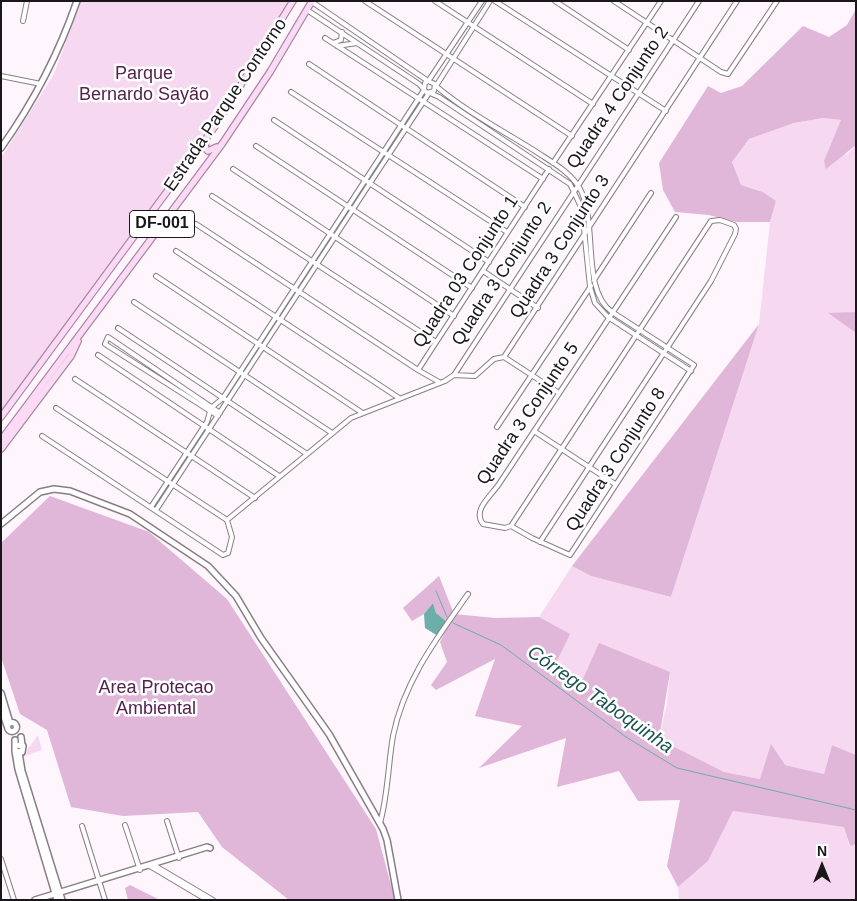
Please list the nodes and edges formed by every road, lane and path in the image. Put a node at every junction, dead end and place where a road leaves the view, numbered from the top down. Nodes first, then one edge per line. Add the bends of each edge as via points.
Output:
1 (27, 1) edge
2 (77, 1) edge
3 (293, 1) edge
4 (365, 1) edge
5 (436, 1) edge
6 (482, 1) edge
7 (490, 1) edge
8 (495, 1) edge
9 (555, 1) edge
10 (614, 1) edge
11 (661, 1) edge
12 (699, 1) edge
13 (777, 1) edge
14 (312, 2) edge
15 (736, 2) edge
16 (307, 10) junction
17 (334, 18) junction
18 (23, 21) dead end
19 (646, 22) junction
20 (468, 23) junction
21 (330, 24) junction
22 (343, 25) junction
23 (473, 26) junction
24 (341, 31) junction
25 (326, 38) dead end
26 (673, 39) junction
27 (333, 43) junction
28 (358, 43) junction
29 (337, 46) junction
30 (628, 50) junction
31 (447, 55) junction
32 (700, 57) junction
33 (453, 59) junction
34 (309, 64) dead end
35 (1, 76) edge
36 (611, 77) junction
37 (429, 81) junction
38 (41, 84) junction
39 (436, 86) junction
40 (424, 90) junction
41 (291, 92) dead end
42 (429, 93) junction
43 (638, 94) junction
44 (419, 98) junction
45 (424, 101) junction
46 (593, 104) junction
47 (666, 111) junction
48 (274, 120) dead end
49 (404, 127) junction
50 (207, 136) junction
51 (572, 136) junction
52 (222, 144) junction
53 (256, 146) dead end
54 (1, 148) edge
55 (384, 153) junction
56 (388, 156) junction
57 (553, 163) junction
58 (549, 169) junction
59 (233, 170) dead end
60 (543, 179) junction
61 (368, 182) junction
62 (577, 184) junction
63 (574, 189) junction
64 (651, 193) dead end
65 (212, 196) dead end
66 (525, 206) junction
67 (348, 207) junction
68 (353, 210) junction
69 (676, 217) dead end
70 (196, 224) dead end
71 (590, 227) junction
72 (508, 232) junction
73 (585, 234) junction
74 (329, 235) junction
75 (334, 238) junction
76 (176, 251) dead end
77 (312, 262) junction
78 (490, 262) junction
79 (317, 265) junction
80 (483, 271) junction
81 (156, 276) dead end
82 (595, 279) junction
83 (590, 287) junction
84 (472, 288) junction
85 (294, 289) junction
86 (510, 289) junction
87 (299, 292) junction
88 (134, 302) dead end
89 (538, 308) junction
90 (612, 312) junction
91 (276, 316) junction
92 (454, 316) junction
93 (608, 317) junction
94 (281, 320) junction
95 (118, 328) dead end
96 (639, 330) junction
97 (80, 335) junction
98 (635, 336) junction
99 (436, 342) junction
100 (258, 344) junction
101 (263, 347) junction
102 (667, 347) junction
103 (662, 354) junction
104 (98, 355) dead end
105 (504, 356) junction
106 (418, 370) junction
107 (241, 371) junction
108 (691, 371) junction
109 (246, 374) junction
110 (454, 375) junction
111 (532, 375) junction
112 (75, 379) dead end
113 (439, 382) junction
114 (559, 392) junction
115 (223, 398) junction
116 (399, 398) junction
117 (228, 401) junction
118 (213, 407) junction
119 (56, 408) dead end
120 (210, 412) junction
121 (361, 412) junction
122 (219, 414) junction
123 (1, 417) edge
124 (204, 426) junction
125 (497, 427) dead end
126 (209, 430) junction
127 (534, 431) junction
128 (332, 433) junction
129 (42, 436) dead end
130 (1, 440) edge
131 (562, 448) junction
132 (1, 449) edge
133 (186, 453) junction
134 (307, 454) junction
135 (192, 456) junction
136 (590, 466) junction
137 (279, 476) junction
138 (169, 480) junction
139 (174, 483) junction
140 (616, 484) junction
141 (255, 498) junction
142 (151, 507) junction
143 (156, 510) junction
144 (227, 520) junction
145 (1, 524) edge
146 (511, 526) junction
147 (540, 542) junction
148 (468, 594) dead end
149 (1, 693) edge
150 (1, 707) edge
151 (16, 737) junction
152 (167, 821) dead end
153 (380, 823) junction
154 (125, 825) dead end
155 (82, 826) dead end
156 (209, 848) dead end
157 (179, 857) junction
158 (1, 859) edge
159 (151, 865) junction
160 (139, 869) junction
161 (99, 881) junction
162 (58, 896) edge
163 (14, 900) edge
164 (35, 900) edge
165 (44, 900) edge
166 (105, 900) edge
167 (207, 900) edge
168 (214, 900) edge
169 (398, 900) edge

1 - 18 street
2 - 38 street
3 - 50 main road, Estrada Parque Contorno / DF-001
4 - 31 street
5 - 20 street
6 - 20 street
7 - 23 street
8 - 36 street
9 - 30 street
10 - 19 street
11 - 19 street
12 - 26 street, Quadra 4 Conjunto 2
13 - 32 street via 730,72 721,72
14 - 16 main road, Estrada Parque Contorno / DF-001
14 - 17 street
15 - 32 street, Quadra 3 Conjunto 3
16 - 21 street
16 - 52 main road, Estrada Parque Contorno / DF-001
17 - 21 street
17 - 22 street
19 - 26 street
19 - 30 street
20 - 23 street
20 - 31 street
21 - 24 street
22 - 24 street
22 - 37 street
23 - 33 street
23 - 46 street
24 - 27 street via 341,40
24 - 28 street
25 - 27 street
26 - 32 street
26 - 43 street, Quadra 4 Conjunto 2
27 - 29 street
28 - 29 street
28 - 40 street
29 - 44 street
30 - 36 street
31 - 33 street
31 - 37 street
32 - 47 street, Quadra 3 Conjunto 3
33 - 39 street
33 - 51 street
34 - 49 street
35 - 38 street
36 - 43 street
36 - 46 street
37 - 39 street
37 - 40 street via 425,83
38 - 54 street
39 - 42 street
39 - 57 street
40 - 42 street
40 - 44 street
41 - 55 street
42 - 45 street
42 - 58 street
43 - 47 street
43 - 62 street, Quadra 4 Conjunto 2
44 - 45 street
44 - 49 street
45 - 49 street
45 - 60 street
46 - 51 street
47 - 71 street, Quadra 3 Conjunto 3
48 - 61 street
49 - 55 street
49 - 56 street
49 - 66 street
50 - 52 main road via 205,146 208,151
50 - 123 main road, Estrada Parque Contorno / DF-001
51 - 57 street
52 - 97 main road, Estrada Parque Contorno / DF-001
53 - 67 street
55 - 56 street
55 - 61 street
56 - 61 street
56 - 72 street
57 - 58 street
57 - 58 street
57 - 62 street
58 - 60 street, Quadra 03 Conjunto 1
58 - 63 street
59 - 74 street
60 - 66 street, Quadra 03 Conjunto 1
61 - 67 street
61 - 68 street
61 - 78 street
62 - 63 street, Quadra 4 Conjunto 2
62 - 71 street via 586,203
63 - 73 street via 582,209
63 - 86 street, Quadra 3 Conjunto 2
64 - 82 street
65 - 77 street
66 - 72 street, Quadra 03 Conjunto 1
67 - 68 street
67 - 74 street
68 - 75 street
68 - 84 street
69 - 90 street, Quadra 3 Conjunto 5
70 - 85 street
71 - 73 street, Quadra 3 Conjunto 3
71 - 82 street
72 - 78 street, Quadra 03 Conjunto 1
73 - 83 street
73 - 89 street, Quadra 3 Conjunto 3
74 - 75 street
74 - 77 street
75 - 79 street
75 - 92 street
76 - 91 street
77 - 79 street
77 - 85 street
78 - 80 street, Quadra 03 Conjunto 1
79 - 87 street
79 - 99 street
80 - 84 street, Quadra 03 Conjunto 1
80 - 86 street
81 - 100 street
82 - 83 street
82 - 90 street via 602,302
83 - 93 street via 595,303
83 - 111 street
84 - 92 street, Quadra 03 Conjunto 1
85 - 87 street
85 - 91 street
86 - 89 street
86 - 110 street, Quadra 3 Conjunto 2
87 - 94 street
87 - 106 street
88 - 107 street
89 - 105 street, Quadra 3 Conjunto 3
90 - 93 street, Quadra 3 Conjunto 5
90 - 96 street
91 - 94 street
91 - 100 street
92 - 99 street, Quadra 03 Conjunto 1
93 - 98 street
93 - 114 street, Quadra 3 Conjunto 5
94 - 101 street
94 - 116 street
95 - 115 street
96 - 98 street
96 - 102 street
96 - 102 street via 710,221 730,223 736,227 735,234 711,281
97 - 130 main road, Estrada Parque Contorno / DF-001
97 - 132 main road via 71,356
98 - 103 street
98 - 131 street
99 - 106 street, Quadra 03 Conjunto 1
100 - 101 street
100 - 107 street
101 - 109 street
101 - 121 street
102 - 103 street
102 - 108 street, Quadra 3 Conjunto 8 via 694,365
103 - 108 street
103 - 136 street
104 - 124 street
105 - 110 street via 494,359 475,376
105 - 111 street
106 - 113 street, Quadra 03 Conjunto 1
107 - 109 street
107 - 115 street
108 - 140 street, Quadra 3 Conjunto 8
109 - 117 street
109 - 128 street
110 - 113 street
111 - 114 street
111 - 125 street
112 - 133 street
113 - 116 street
114 - 127 street, Quadra 3 Conjunto 5
115 - 117 street
115 - 118 street
116 - 121 street
117 - 122 street
117 - 134 street
118 - 120 street
118 - 120 street via 108,337 105,344
118 - 122 street
119 - 138 street
120 - 122 street
120 - 124 street
121 - 128 street
122 - 126 street
124 - 126 street
124 - 133 street
126 - 135 street
126 - 137 street
127 - 131 street
127 - 146 street, Quadra 3 Conjunto 5 via 480,509 481,522 491,526
128 - 134 street
129 - 142 street
131 - 136 street
131 - 146 street
133 - 135 street
133 - 138 street
134 - 137 street
135 - 139 street
135 - 141 street
136 - 140 street
136 - 147 street
137 - 141 street
138 - 139 street
138 - 142 street
139 - 143 street
139 - 144 street
140 - 147 street, Quadra 3 Conjunto 8 via 570,555
141 - 144 street
142 - 143 street
143 - 144 street via 221,554 228,553 231,543
145 - 153 street via 40,492 54,488 70,491 130,514 208,566 236,596 328,734
146 - 147 street
148 - 153 street via 412,678 393,735
149 - 151 street
150 - 151 street
151 - 162 street via 28,797
152 - 157 street
153 - 169 street via 387,840
154 - 160 street
155 - 161 street
156 - 157 street
157 - 159 street
158 - 163 street
159 - 160 street
159 - 167 street
159 - 168 street
160 - 161 street
161 - 162 street
161 - 166 street
162 - 164 street
162 - 165 street

